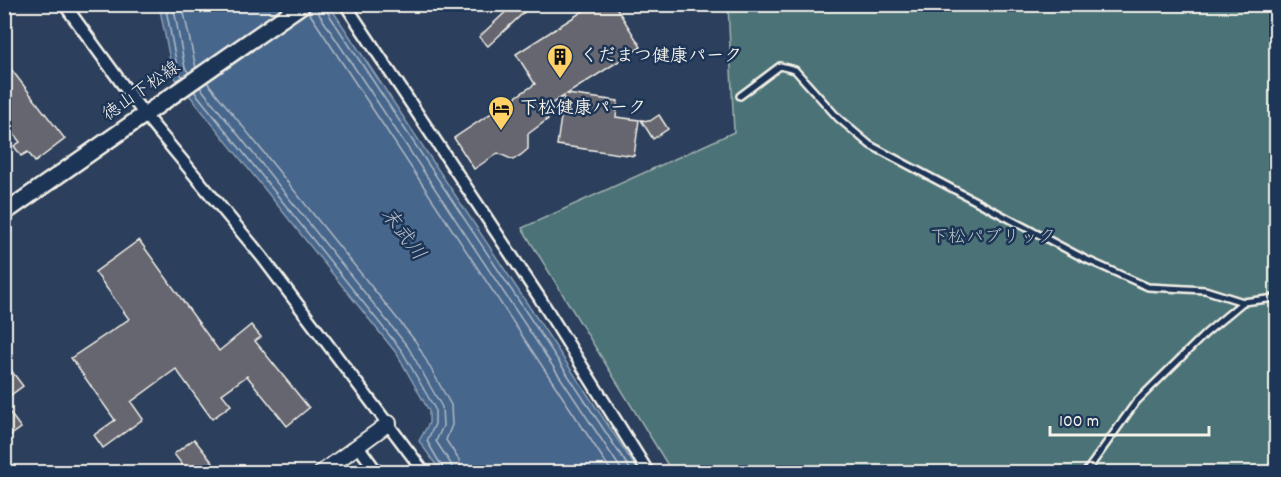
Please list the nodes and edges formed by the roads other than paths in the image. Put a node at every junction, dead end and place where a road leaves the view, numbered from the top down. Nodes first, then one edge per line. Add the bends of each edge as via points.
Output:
1 (64, 4) edge
2 (303, 4) edge
3 (345, 4) edge
4 (740, 96) dead end
5 (144, 114) junction
6 (4, 213) edge
7 (1276, 298) edge
8 (1243, 302) junction
9 (389, 423) junction
10 (358, 446) junction
11 (322, 472) edge
12 (377, 472) edge
13 (424, 472) edge
14 (648, 472) edge
15 (1086, 472) edge

1 - 5 street
2 - 5 main road, 徳山下松線
3 - 14 street via 539,297
4 - 8 lane via 780,66 788,66 854,134 1023,228 1148,287 1205,290
5 - 6 main road, 徳山下松線
5 - 9 street
7 - 8 lane
8 - 15 lane via 1136,402
9 - 10 street
9 - 13 street
10 - 11 street
10 - 12 street

